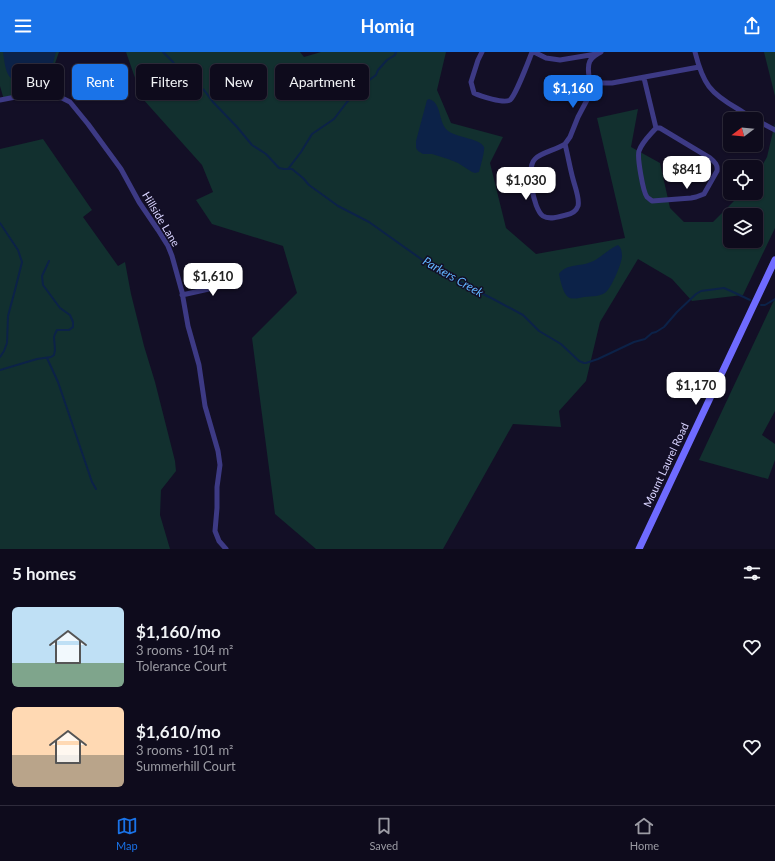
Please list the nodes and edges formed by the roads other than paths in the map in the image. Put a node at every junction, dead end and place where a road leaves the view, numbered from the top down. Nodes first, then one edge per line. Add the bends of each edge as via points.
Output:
1 (482, 52) edge
2 (533, 52) edge
3 (600, 52) edge
4 (695, 52) edge
5 (699, 67) junction
6 (644, 78) junction
7 (594, 82) junction
8 (0, 100) edge
9 (742, 112) edge
10 (763, 124) edge
11 (656, 128) junction
12 (775, 130) edge
13 (565, 144) junction
14 (775, 260) edge
15 (240, 282) dead end
16 (182, 295) junction
17 (226, 549) edge
18 (639, 549) edge

1 - 2 street via 471,82 474,93 505,102 510,100 514,93
2 - 3 street via 546,58 560,60
3 - 7 street via 591,58 588,64 589,76
4 - 5 street
5 - 6 street
5 - 9 street via 713,92
6 - 7 street via 612,83
6 - 11 street
7 - 13 street
8 - 16 street, Hillside Lane via 44,94 70,102 121,169 161,235 172,256
10 - 12 street
11 - 11 street via 660,128 716,163 717,171 704,194 691,198 652,201 647,197 638,157 642,145
13 - 13 street via 535,158 532,163 530,176 535,204 541,215 546,217 570,214 578,206
14 - 18 main road, Mount Laurel Road
15 - 16 street
16 - 17 street, Hillside Lane via 200,371 205,406 218,451 220,465 216,532

